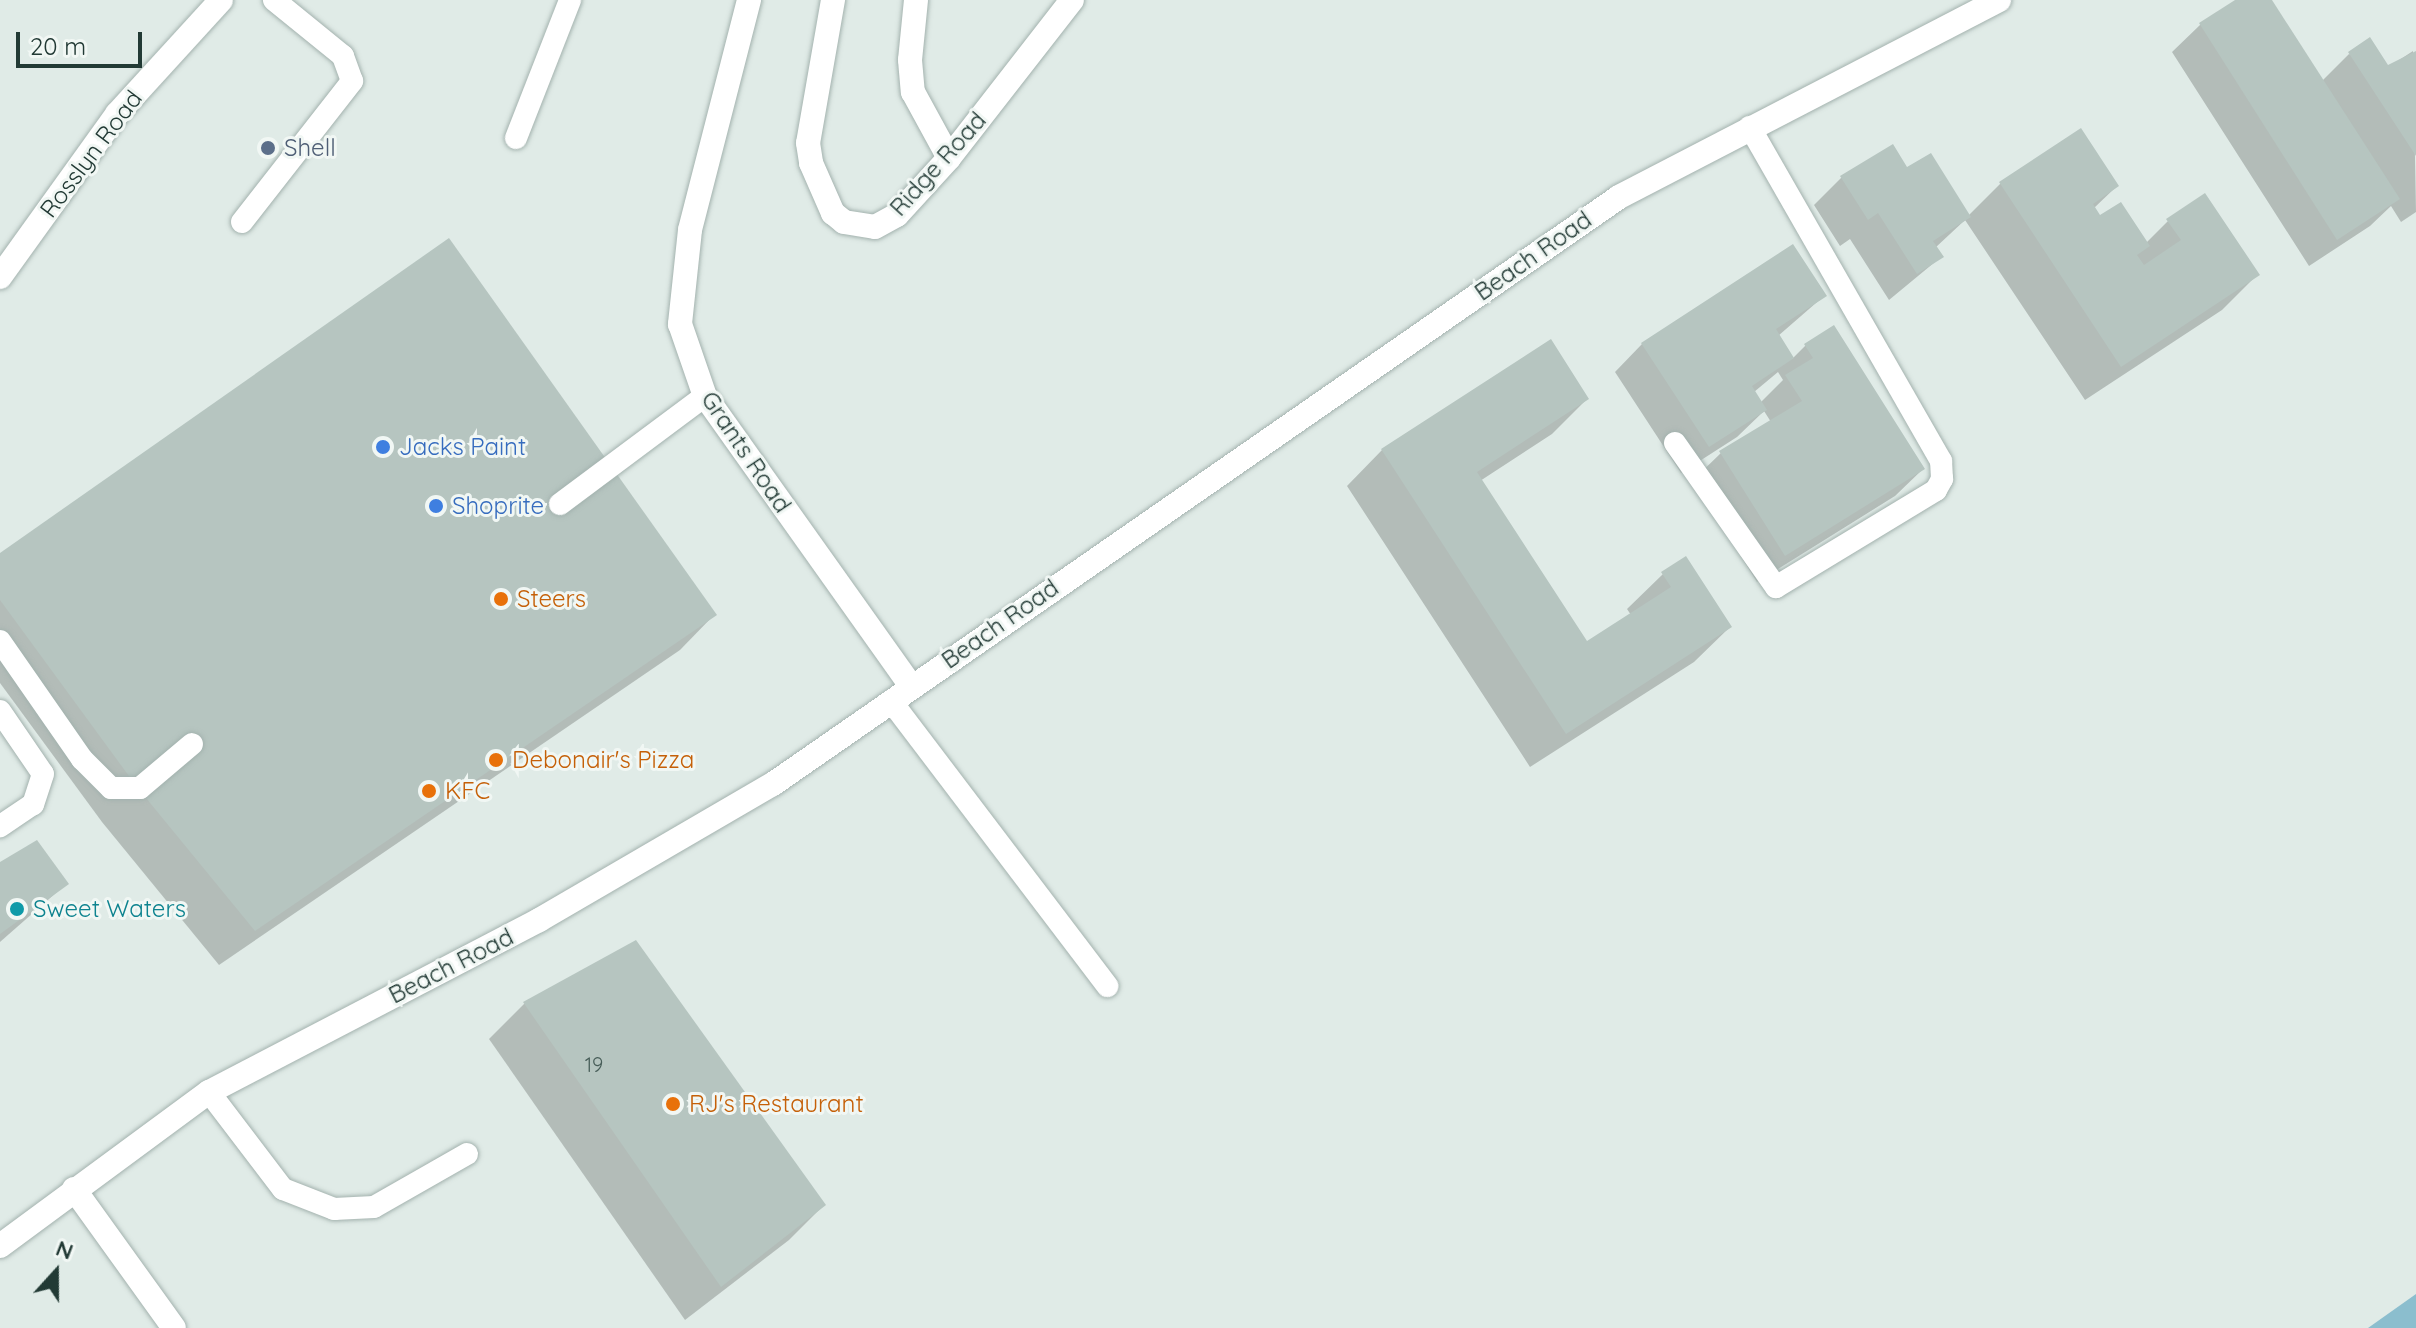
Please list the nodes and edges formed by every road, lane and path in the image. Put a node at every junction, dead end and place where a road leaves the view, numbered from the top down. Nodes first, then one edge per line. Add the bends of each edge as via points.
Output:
1 (221, 0) edge
2 (274, 0) edge
3 (570, 0) edge
4 (749, 0) edge
5 (833, 0) edge
6 (916, 0) edge
7 (1072, 0) edge
8 (1999, 0) edge
9 (1750, 127) junction
10 (516, 138) dead end
11 (949, 158) junction
12 (242, 222) dead end
13 (0, 277) edge
14 (705, 396) junction
15 (1675, 443) dead end
16 (560, 504) dead end
17 (0, 641) edge
18 (911, 686) junction
19 (891, 701) junction
20 (0, 711) edge
21 (192, 744) dead end
22 (0, 826) edge
23 (1107, 986) dead end
24 (209, 1092) junction
25 (467, 1154) dead end
26 (74, 1189) junction
27 (0, 1246) edge
28 (174, 1328) edge

1 - 13 street, Rosslyn Road via 117,114
2 - 12 lane via 343,56 352,81
3 - 10 lane
4 - 14 street, Grants Road via 681,280 680,324
5 - 11 street, Ridge Road via 808,143 816,183 833,213 857,226 885,223
6 - 11 street via 910,60 913,92
7 - 11 street, Ridge Road
8 - 9 street, Beach Road
9 - 15 lane via 1941,461 1942,479 1936,490 1776,587
9 - 18 street, Beach Road via 1619,197
14 - 16 lane
14 - 18 street, Grants Road
17 - 21 lane via 82,759 111,788 140,788
18 - 19 street, Beach Road
19 - 23 lane
19 - 24 street, Beach Road via 773,784 539,920
20 - 22 lane via 43,774 33,804
24 - 25 lane via 283,1189 334,1209 374,1207
24 - 26 street, Beach Road
26 - 27 street, Beach Road
26 - 28 street

